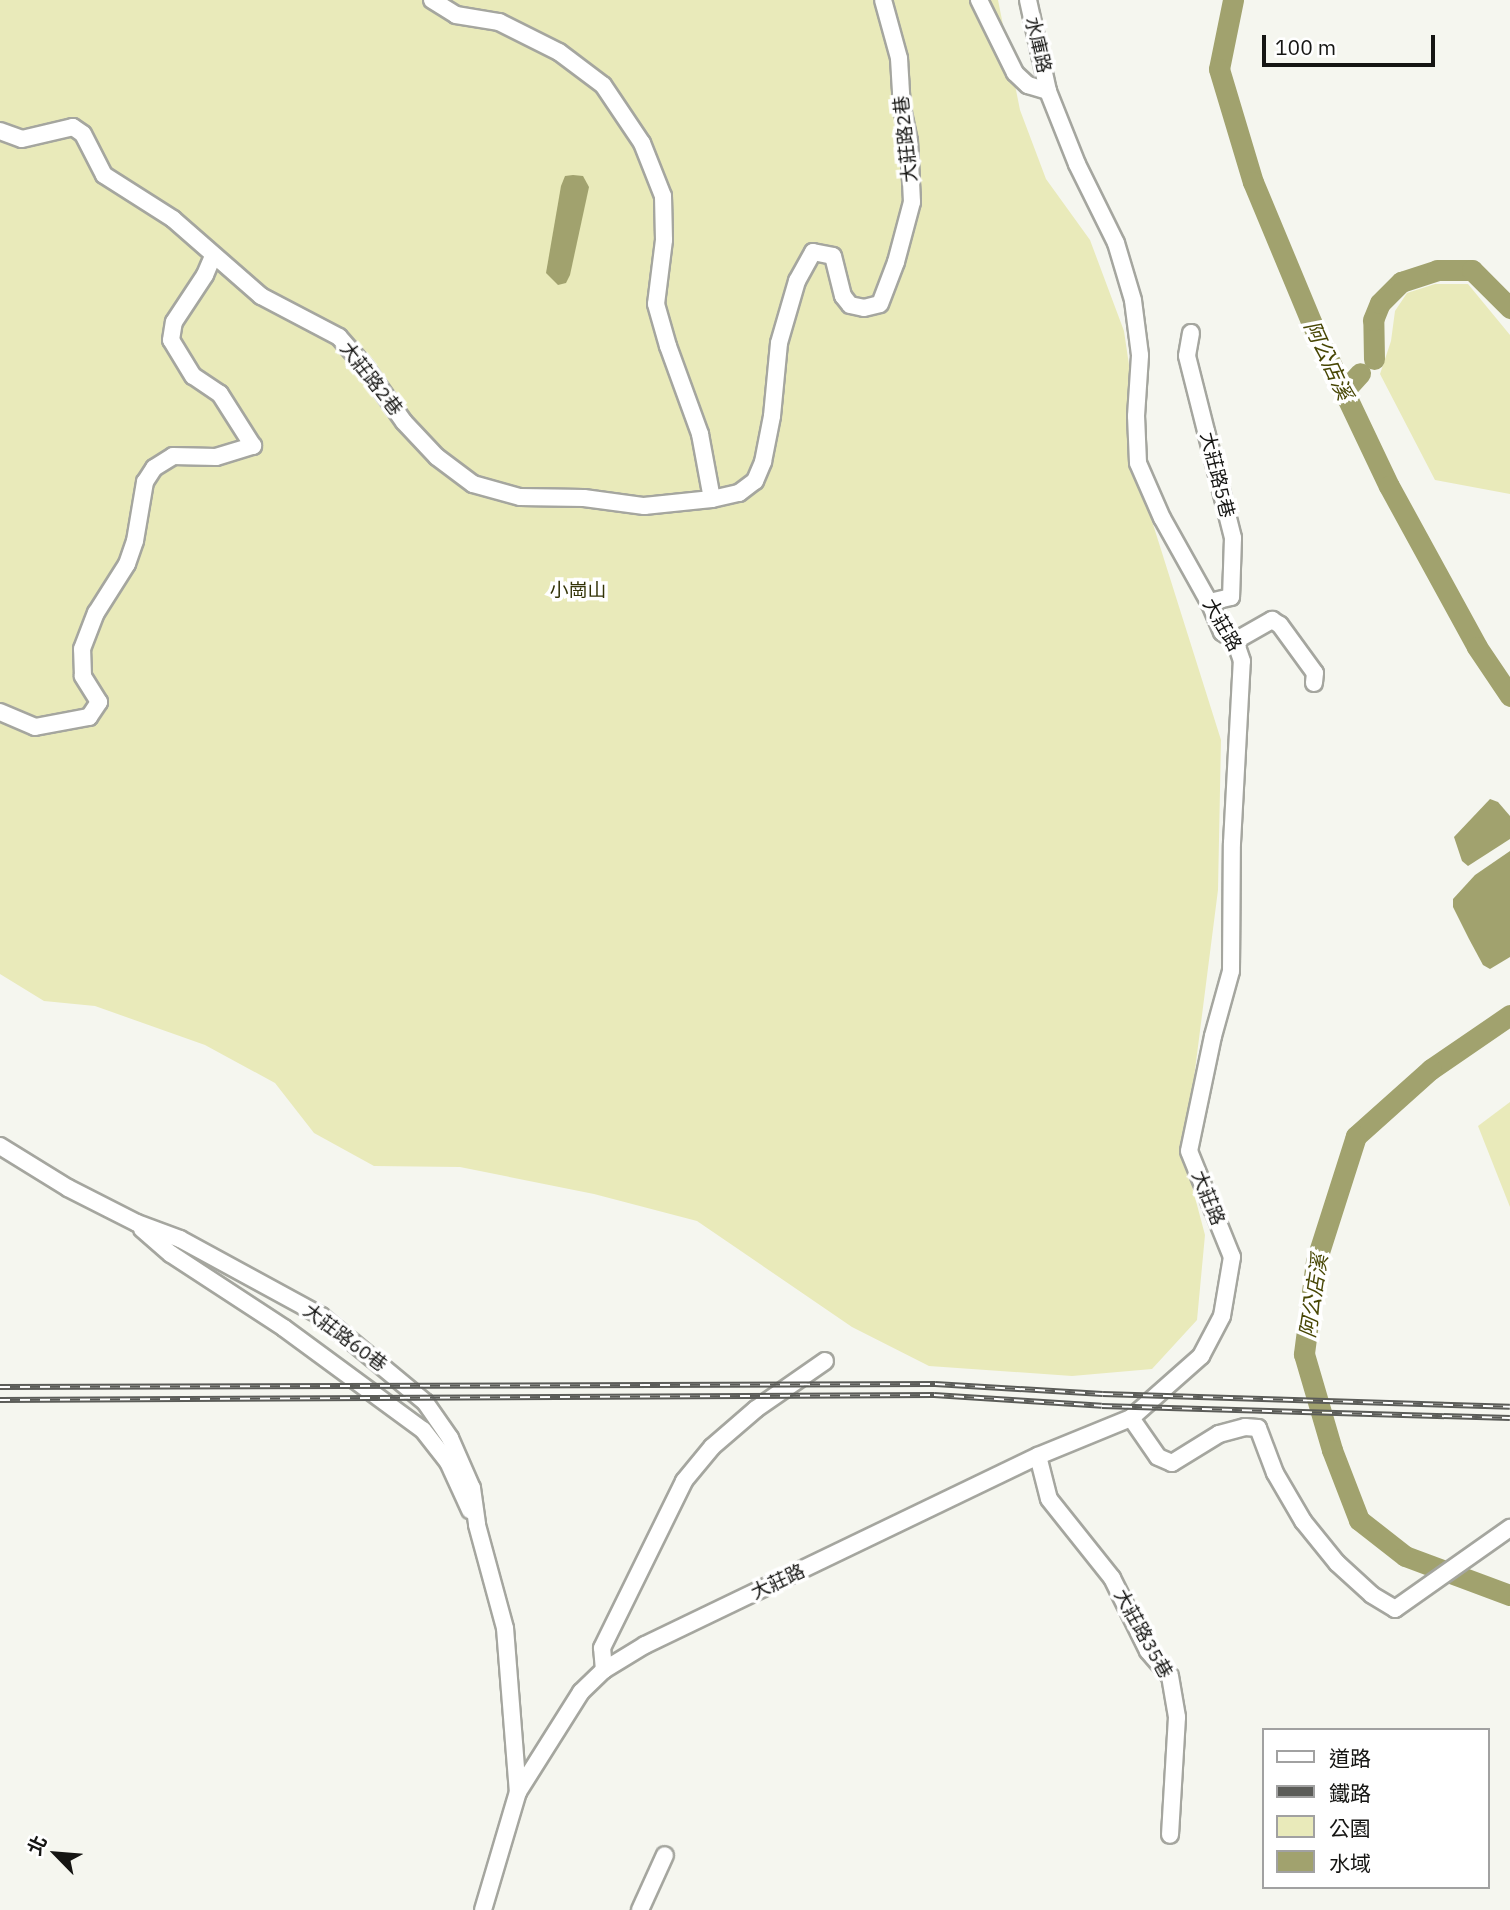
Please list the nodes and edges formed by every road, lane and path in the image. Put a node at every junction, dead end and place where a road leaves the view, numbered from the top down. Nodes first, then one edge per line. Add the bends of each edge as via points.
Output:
1 (432, 0) edge
2 (883, 0) edge
3 (979, 0) edge
4 (1028, 0) edge
5 (1048, 91) junction
6 (0, 131) edge
7 (213, 256) junction
8 (1191, 333) dead end
9 (712, 499) junction
10 (1209, 602) junction
11 (1235, 642) junction
12 (1314, 683) dead end
13 (0, 712) edge
14 (0, 1146) edge
15 (137, 1223) junction
16 (825, 1362) dead end
17 (1131, 1418) junction
18 (1038, 1456) junction
19 (477, 1525) junction
20 (1510, 1528) edge
21 (604, 1670) junction
22 (517, 1792) junction
23 (1170, 1835) dead end
24 (666, 1855) dead end
25 (483, 1910) edge
26 (640, 1910) edge

1 - 9 street via 456,15 499,22 559,52 603,85 642,143 663,196 664,240 656,303 700,434
2 - 9 street, 大莊路2巷 via 899,58 909,141 912,202 897,262 880,304 864,308 850,305 843,296 833,256 813,252 797,281 779,343 763,462 755,481 739,493
3 - 5 street via 1015,73 1028,85
4 - 5 street, 水庫路
5 - 10 street, 大莊路 via 1116,243 1133,300 1140,355 1138,463 1162,519
6 - 7 street, 大莊路2巷 via 22,139 73,127 83,134 104,175 173,219
7 - 9 street, 大莊路2巷 via 261,296 339,337 404,422 437,457 473,484 520,497 584,498 643,506
7 - 13 street via 174,322 171,340 193,376 220,394 253,446 216,457 173,456 154,468 145,482 127,564 96,614 82,649 83,676 96,694 96,709 89,716 35,727
8 - 10 street, 大莊路5巷 via 1187,356 1233,538 1231,597
10 - 11 street, 大莊路 via 1222,632
11 - 12 street via 1272,620 1315,673
11 - 17 street, 大莊路 via 1242,661 1232,843 1231,971 1189,1151 1232,1257 1222,1316 1201,1356
14 - 15 street, 大莊路60巷
15 - 19 street, 大莊路60巷 via 171,1254 285,1328 423,1430 448,1462
15 - 19 street, 大莊路60巷 via 180,1239 321,1316 425,1402 450,1438 472,1488
16 - 21 street via 755,1409 712,1447 684,1481 603,1648
17 - 18 street, 大莊路
17 - 20 street via 1158,1457 1172,1463 1219,1434 1258,1428 1275,1473 1303,1521 1337,1563 1395,1609
18 - 21 street, 大莊路 via 645,1645
18 - 23 street, 大莊路35巷 via 1049,1499 1112,1578 1148,1651 1170,1676 1177,1717
19 - 22 street, 大莊路60巷 via 505,1628
21 - 22 street, 大莊路 via 581,1692
22 - 25 street, 大莊路
24 - 26 street

